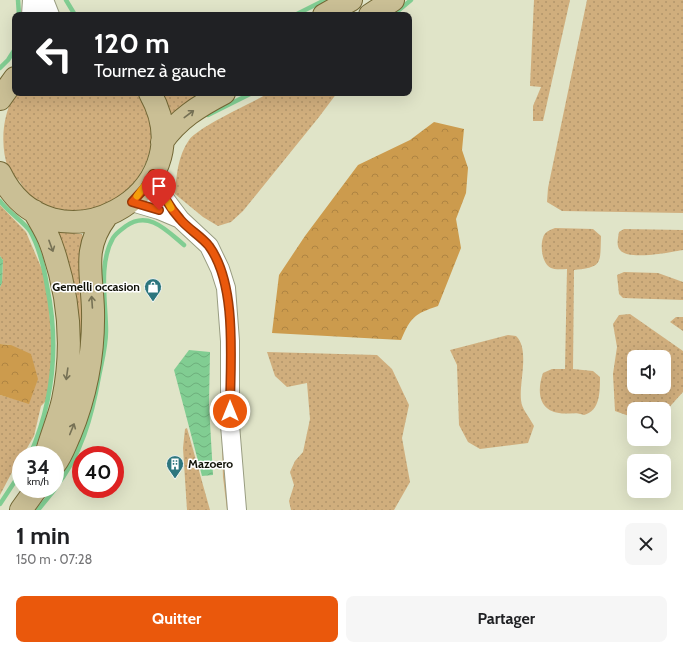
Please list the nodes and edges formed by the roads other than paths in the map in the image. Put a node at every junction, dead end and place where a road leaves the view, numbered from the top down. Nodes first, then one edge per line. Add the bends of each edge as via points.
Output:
1 (32, 0) edge
2 (44, 0) edge
3 (351, 0) edge
4 (393, 0) edge
5 (31, 12) edge
6 (49, 12) edge
7 (329, 12) edge
8 (375, 12) edge
9 (12, 82) edge
10 (152, 96) edge
11 (218, 96) edge
12 (0, 99) edge
13 (162, 142) junction
14 (0, 173) edge
15 (153, 174) junction
16 (132, 202) junction
17 (34, 211) junction
18 (106, 217) junction
19 (180, 219) junction
20 (49, 446) edge
21 (64, 448) edge
22 (30, 498) edge
23 (21, 510) edge
24 (237, 510) edge

1 - 5 street
2 - 6 street
3 - 7 main road
4 - 8 main road
9 - 12 main road
10 - 13 main road via 161,122
13 -> 11 main road via 171,129 187,115
13 - 15 main road
14 - 17 main road via 4,182 18,198
15 - 16 main road
15 - 19 street via 165,199
16 - 18 main road
16 - 19 street
17 - 18 main road via 70,222
17 -> 20 main road via 50,242 62,280 70,340 63,400
21 -> 18 main road via 78,414 90,366 93,310 91,245 96,230
19 - 24 street via 209,246 226,288 230,341 230,425
22 - 23 main road

